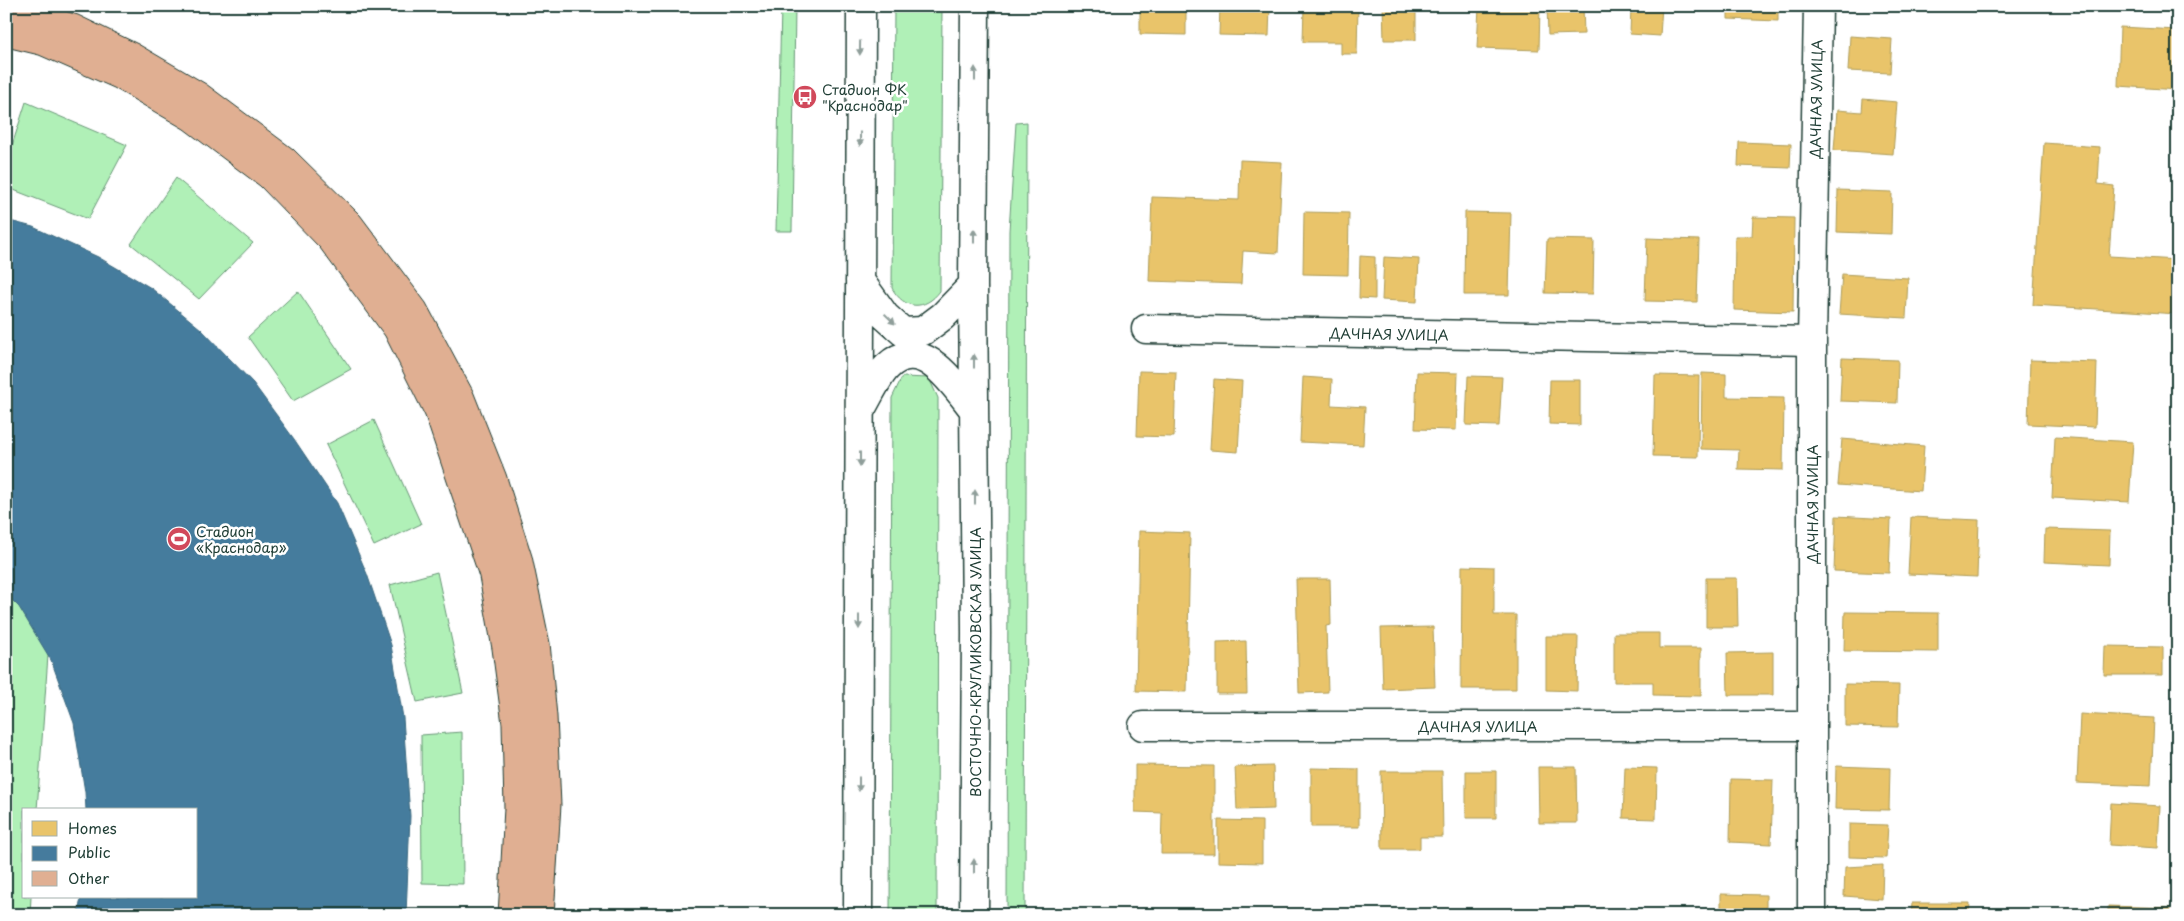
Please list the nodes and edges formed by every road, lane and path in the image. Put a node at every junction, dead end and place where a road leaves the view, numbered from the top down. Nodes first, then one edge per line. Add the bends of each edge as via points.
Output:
1 (861, 6) edge
2 (975, 6) edge
3 (1818, 6) edge
4 (860, 281) junction
5 (973, 285) junction
6 (1146, 329) dead end
7 (1812, 341) junction
8 (974, 410) junction
9 (860, 411) junction
10 (1143, 726) dead end
11 (1812, 726) junction
12 (858, 915) edge
13 (974, 915) edge
14 (1812, 915) edge

1 -> 4 street
5 -> 2 street, ВОСТОЧНО-КРУГЛИКОВСКАЯ УЛИЦА
3 - 7 street, ДАЧНАЯ УЛИЦА
4 -> 5 street via 885,316 903,332 923,331 943,316
4 - 9 street
8 -> 5 street, ВОСТОЧНО-КРУГЛИКОВСКАЯ УЛИЦА
6 - 7 street, ДАЧНАЯ УЛИЦА
7 - 11 street, ДАЧНАЯ УЛИЦА
8 - 9 street via 942,371 921,356 904,356 886,368
13 -> 8 street, ВОСТОЧНО-КРУГЛИКОВСКАЯ УЛИЦА
9 -> 12 street
10 - 11 street, ДАЧНАЯ УЛИЦА
11 - 14 street, ДАЧНАЯ УЛИЦА

